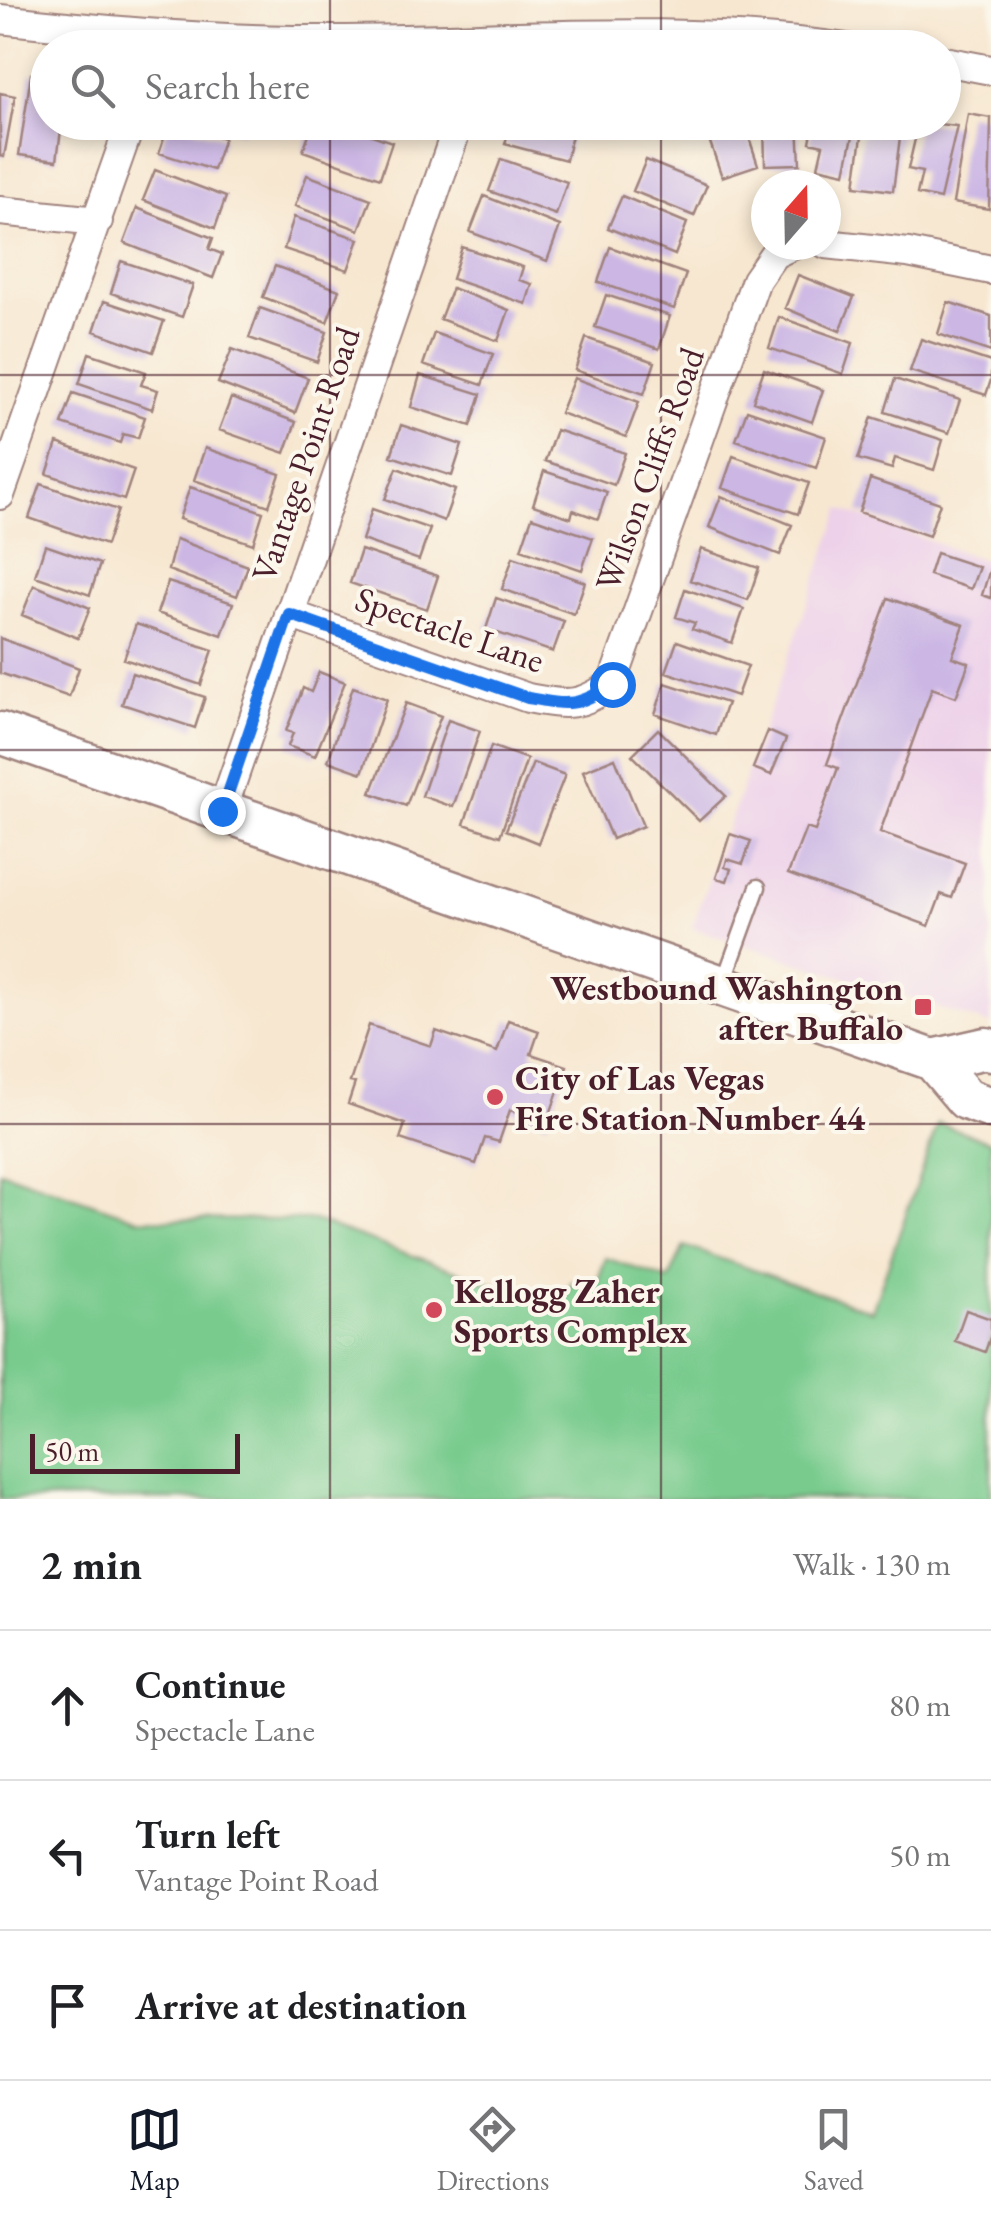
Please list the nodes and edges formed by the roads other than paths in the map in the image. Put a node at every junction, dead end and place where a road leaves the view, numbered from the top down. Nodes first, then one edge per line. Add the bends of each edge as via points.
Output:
1 (0, 19) edge
2 (98, 30) edge
3 (961, 65) edge
4 (991, 70) edge
5 (124, 140) edge
6 (453, 140) edge
7 (0, 211) edge
8 (98, 221) junction
9 (841, 245) edge
10 (774, 260) edge
11 (991, 270) edge
12 (0, 496) edge
13 (289, 614) junction
14 (588, 701) joint
15 (0, 733) edge
16 (222, 811) junction
17 (758, 887) dead end
18 (722, 985) junction
19 (991, 1050) edge
20 (934, 1060) junction
21 (991, 1108) edge

1 - 2 street
3 - 4 street
5 - 8 street
6 - 13 street, Vantage Point Road
7 - 8 street
8 - 12 street
9 - 11 street
10 - 14 street, Wilson Cliffs Road via 756,280 612,684
13 - 14 street, Spectacle Lane via 528,698 566,705
13 - 16 street, Vantage Point Road
15 - 16 main road
16 - 18 main road
17 - 18 lane
18 - 20 main road
19 - 20 main road
20 - 21 main road via 966,1098

